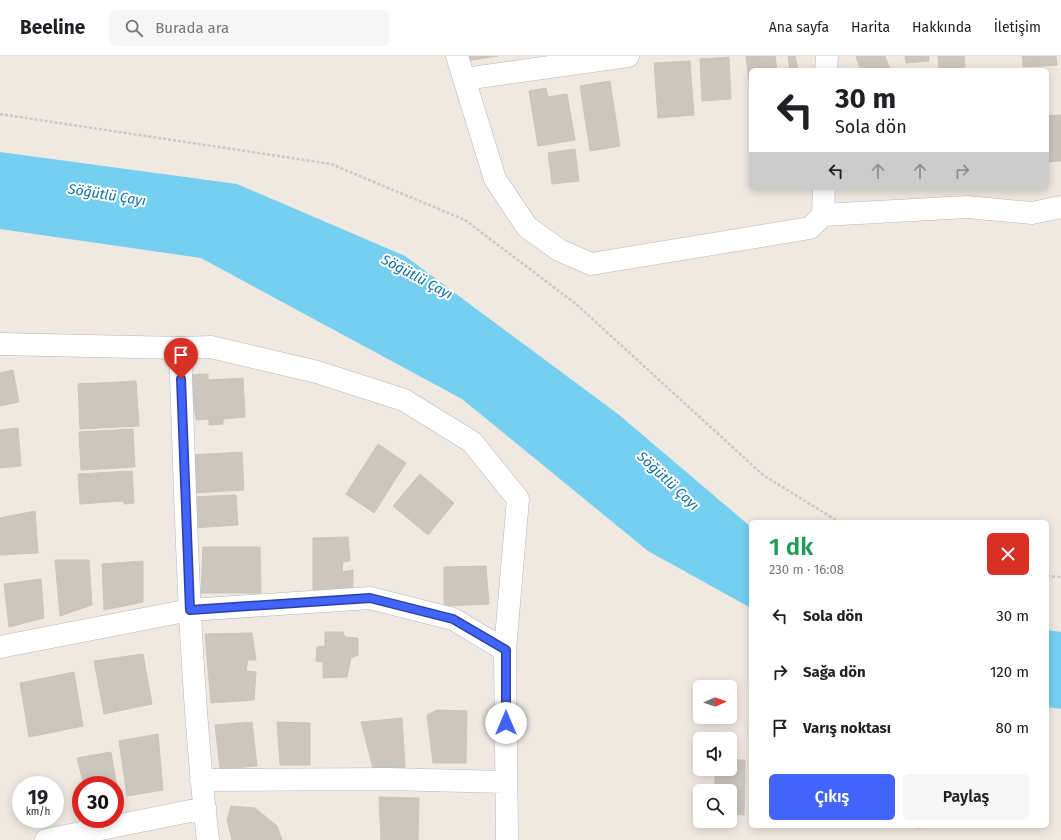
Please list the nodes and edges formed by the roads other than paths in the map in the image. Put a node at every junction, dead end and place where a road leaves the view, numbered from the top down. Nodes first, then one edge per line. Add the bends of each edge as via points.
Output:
1 (457, 56) edge
2 (628, 56) edge
3 (827, 56) edge
4 (826, 68) edge
5 (464, 80) junction
6 (824, 190) edge
7 (1061, 208) edge
8 (823, 215) junction
9 (0, 344) edge
10 (180, 348) junction
11 (190, 610) junction
12 (0, 647) edge
13 (506, 650) junction
14 (201, 780) junction
15 (506, 782) junction
16 (205, 808) junction
17 (46, 840) edge
18 (208, 840) edge
19 (507, 840) edge

1 - 5 street
2 - 5 street
3 - 4 street
5 - 8 street via 495,179 527,227 559,250 591,264 810,228
6 - 8 street
7 - 8 street via 1032,213 967,207
9 - 10 street
10 - 11 street
10 - 13 street via 210,347 317,372 404,400 472,442 518,499
11 - 12 street
11 - 13 street via 370,598 453,619
11 - 14 street
13 - 15 street
14 - 15 street via 387,779
14 - 16 street
15 - 19 street
16 - 17 street
16 - 18 street

